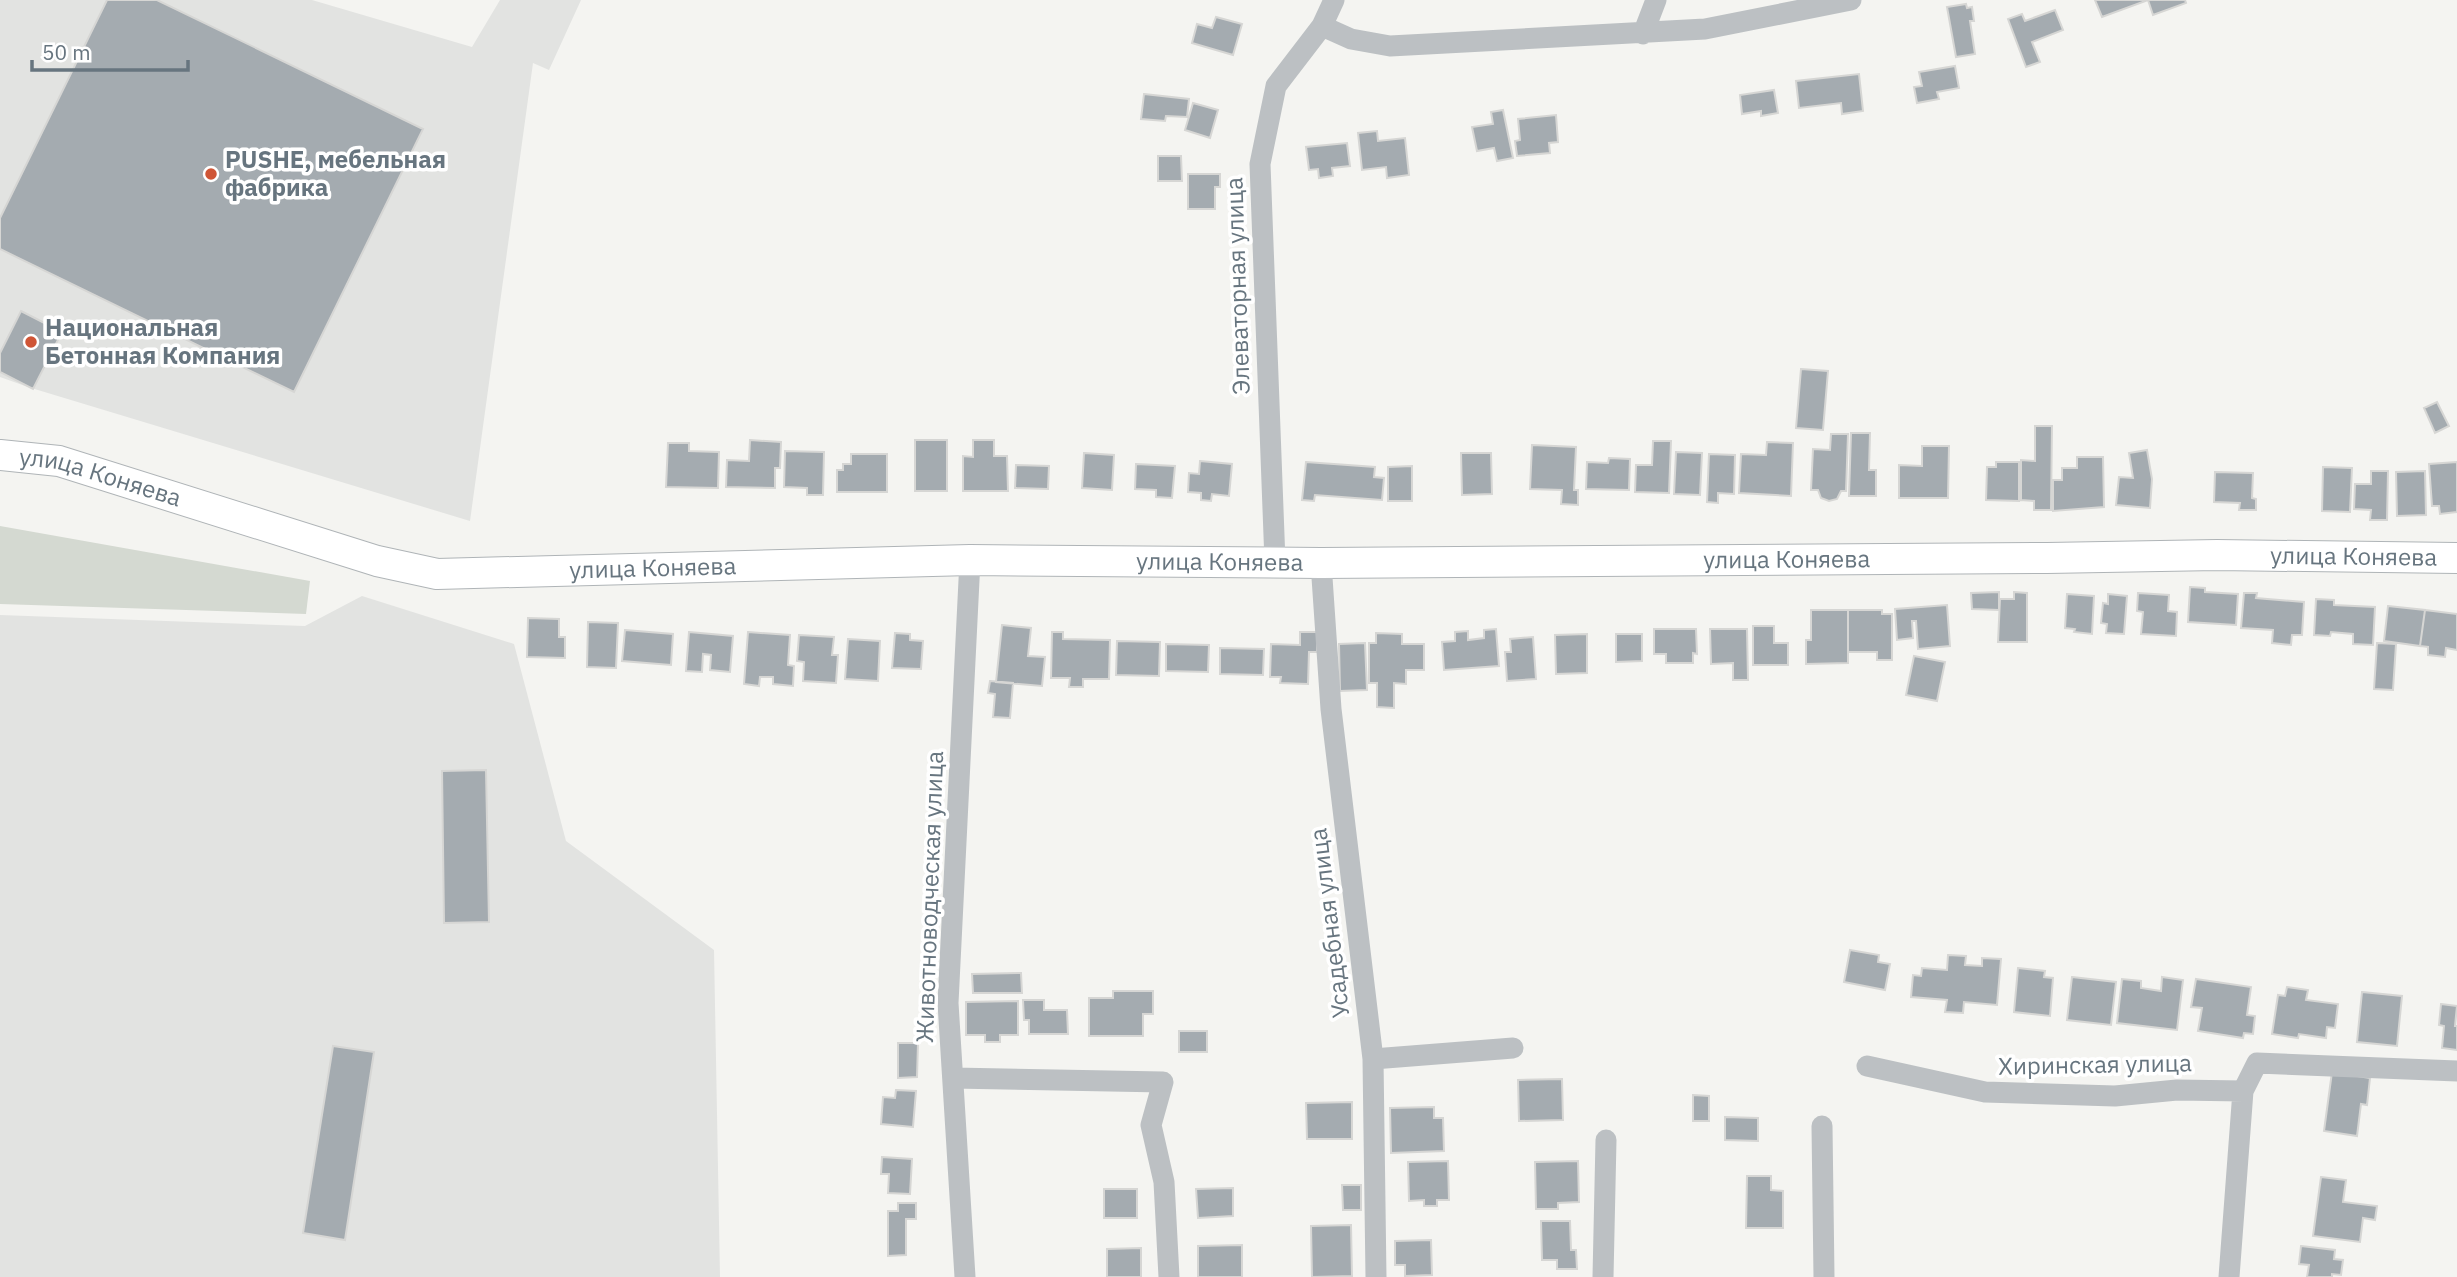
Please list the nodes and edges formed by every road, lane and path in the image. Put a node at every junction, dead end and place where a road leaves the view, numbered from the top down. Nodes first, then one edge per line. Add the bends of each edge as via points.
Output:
1 (1334, 0) edge
2 (1656, 0) edge
3 (1851, 0) edge
4 (1322, 26) junction
5 (1643, 34) junction
6 (0, 455) edge
7 (2457, 558) edge
8 (970, 560) junction
9 (1275, 562) junction
10 (1321, 563) junction
11 (1513, 1048) dead end
12 (1373, 1059) junction
13 (1867, 1066) dead end
14 (2457, 1071) edge
15 (953, 1078) junction
16 (2243, 1091) junction
17 (1822, 1126) dead end
18 (1606, 1140) dead end
19 (965, 1277) edge
20 (1169, 1277) edge
21 (1376, 1277) edge
22 (1603, 1277) edge
23 (1824, 1277) edge
24 (2229, 1277) edge

1 - 4 street, Элеваторная улица
2 - 5 street
3 - 5 street via 1705,29
4 - 5 street via 1351,39 1390,46
4 - 9 street, Элеваторная улица via 1276,86 1260,163
6 - 8 street, улица Коняева via 59,461 377,561 437,575
7 - 10 street, улица Коняева via 2217,555
8 - 9 street, улица Коняева
8 - 15 street, Животноводческая улица via 948,1003
9 - 10 street, улица Коняева
10 - 12 street, Усадебная улица via 1331,709
11 - 12 street
12 - 21 street, Усадебная улица
13 - 16 street, Хиринская улица via 1985,1092 2115,1096 2177,1090
14 - 16 street via 2256,1063
15 - 19 street, Животноводческая улица
15 - 20 street via 1163,1082 1151,1125 1164,1182
16 - 24 street
17 - 23 street
18 - 22 street

